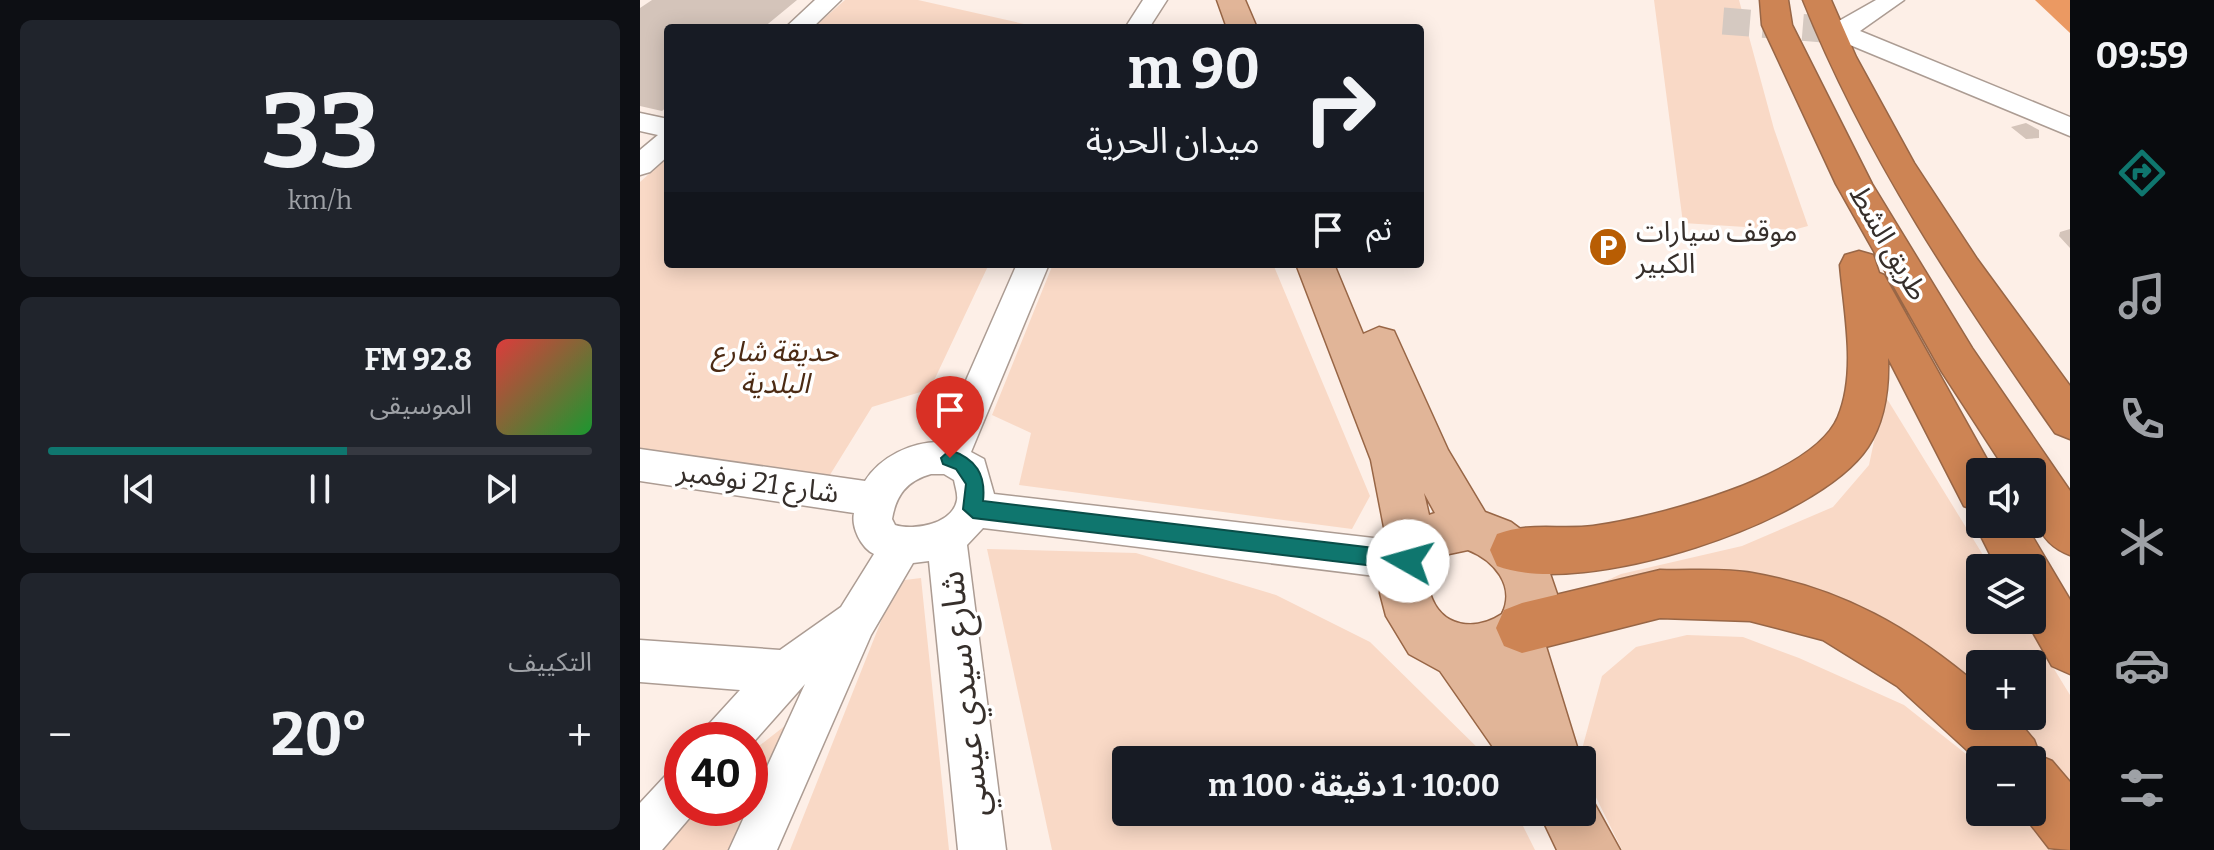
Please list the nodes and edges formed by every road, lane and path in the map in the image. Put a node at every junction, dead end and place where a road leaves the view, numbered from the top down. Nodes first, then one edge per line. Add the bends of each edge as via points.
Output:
1 (829, 0) edge
2 (1155, 0) edge
3 (1210, 0) edge
4 (1231, 0) edge
5 (1817, 0) edge
6 (1892, 0) edge
7 (1775, 13) edge
8 (802, 24) edge
9 (1140, 24) edge
10 (1219, 24) edge
11 (1240, 24) edge
12 (640, 122) edge
13 (664, 127) edge
14 (2070, 127) edge
15 (664, 144) edge
16 (640, 165) edge
17 (1859, 265) junction
18 (1031, 268) edge
19 (1317, 268) edge
20 (1345, 268) edge
21 (2070, 420) edge
22 (950, 458) junction
23 (2023, 458) edge
24 (640, 465) edge
25 (1966, 465) edge
26 (2046, 494) edge
27 (875, 499) junction
28 (959, 523) junction
29 (1468, 528) junction
30 (2070, 533) edge
31 (900, 548) junction
32 (1514, 550) junction
33 (1411, 556) junction
34 (2046, 607) edge
35 (856, 621) junction
36 (1519, 631) junction
37 (2070, 648) edge
38 (1457, 650) junction
39 (640, 661) edge
40 (786, 672) junction
41 (741, 722) edge
42 (1525, 746) edge
43 (1549, 746) edge
44 (2003, 746) edge
45 (2046, 798) edge
46 (664, 812) edge
47 (2070, 827) edge
48 (640, 839) edge
49 (753, 850) edge
50 (982, 850) edge

1 - 8 street
2 - 9 street
3 - 10 main road
4 - 11 main road
5 - 21 highway, طريق الشط via 1891,153
6 - 14 street via 1847,29 1835,30
7 - 17 highway
7 - 23 highway, طريق الشط via 1854,184 1957,360
12 - 13 street
15 - 16 street
17 - 25 highway
17 - 32 highway via 1867,337 1862,407 1853,433 1819,471 1766,499 1645,538 1569,551
18 - 22 street
19 - 33 main road via 1394,460
20 - 29 main road via 1431,462
22 - 27 street via 903,468
22 - 28 street via 962,463 976,482
24 - 27 street, شارع 21 نوفمبر
26 - 30 highway, طريق الشط
27 - 31 street via 875,530
28 - 31 street via 915,548
28 - 33 street
28 - 50 street, شارع سيدي عيسي
29 - 32 main road via 1493,535
29 - 33 main road via 1437,533
31 - 35 street
32 - 36 main road via 1531,579 1530,613
33 - 38 main road via 1403,591 1415,622 1433,640
34 - 37 highway
35 - 40 street
35 - 49 street
36 - 38 main road via 1490,650
36 - 43 main road
36 - 44 highway via 1660,594 1750,597 1833,618 1916,667
38 - 42 main road
39 - 40 street
40 - 41 street
45 - 47 highway
46 - 48 street

